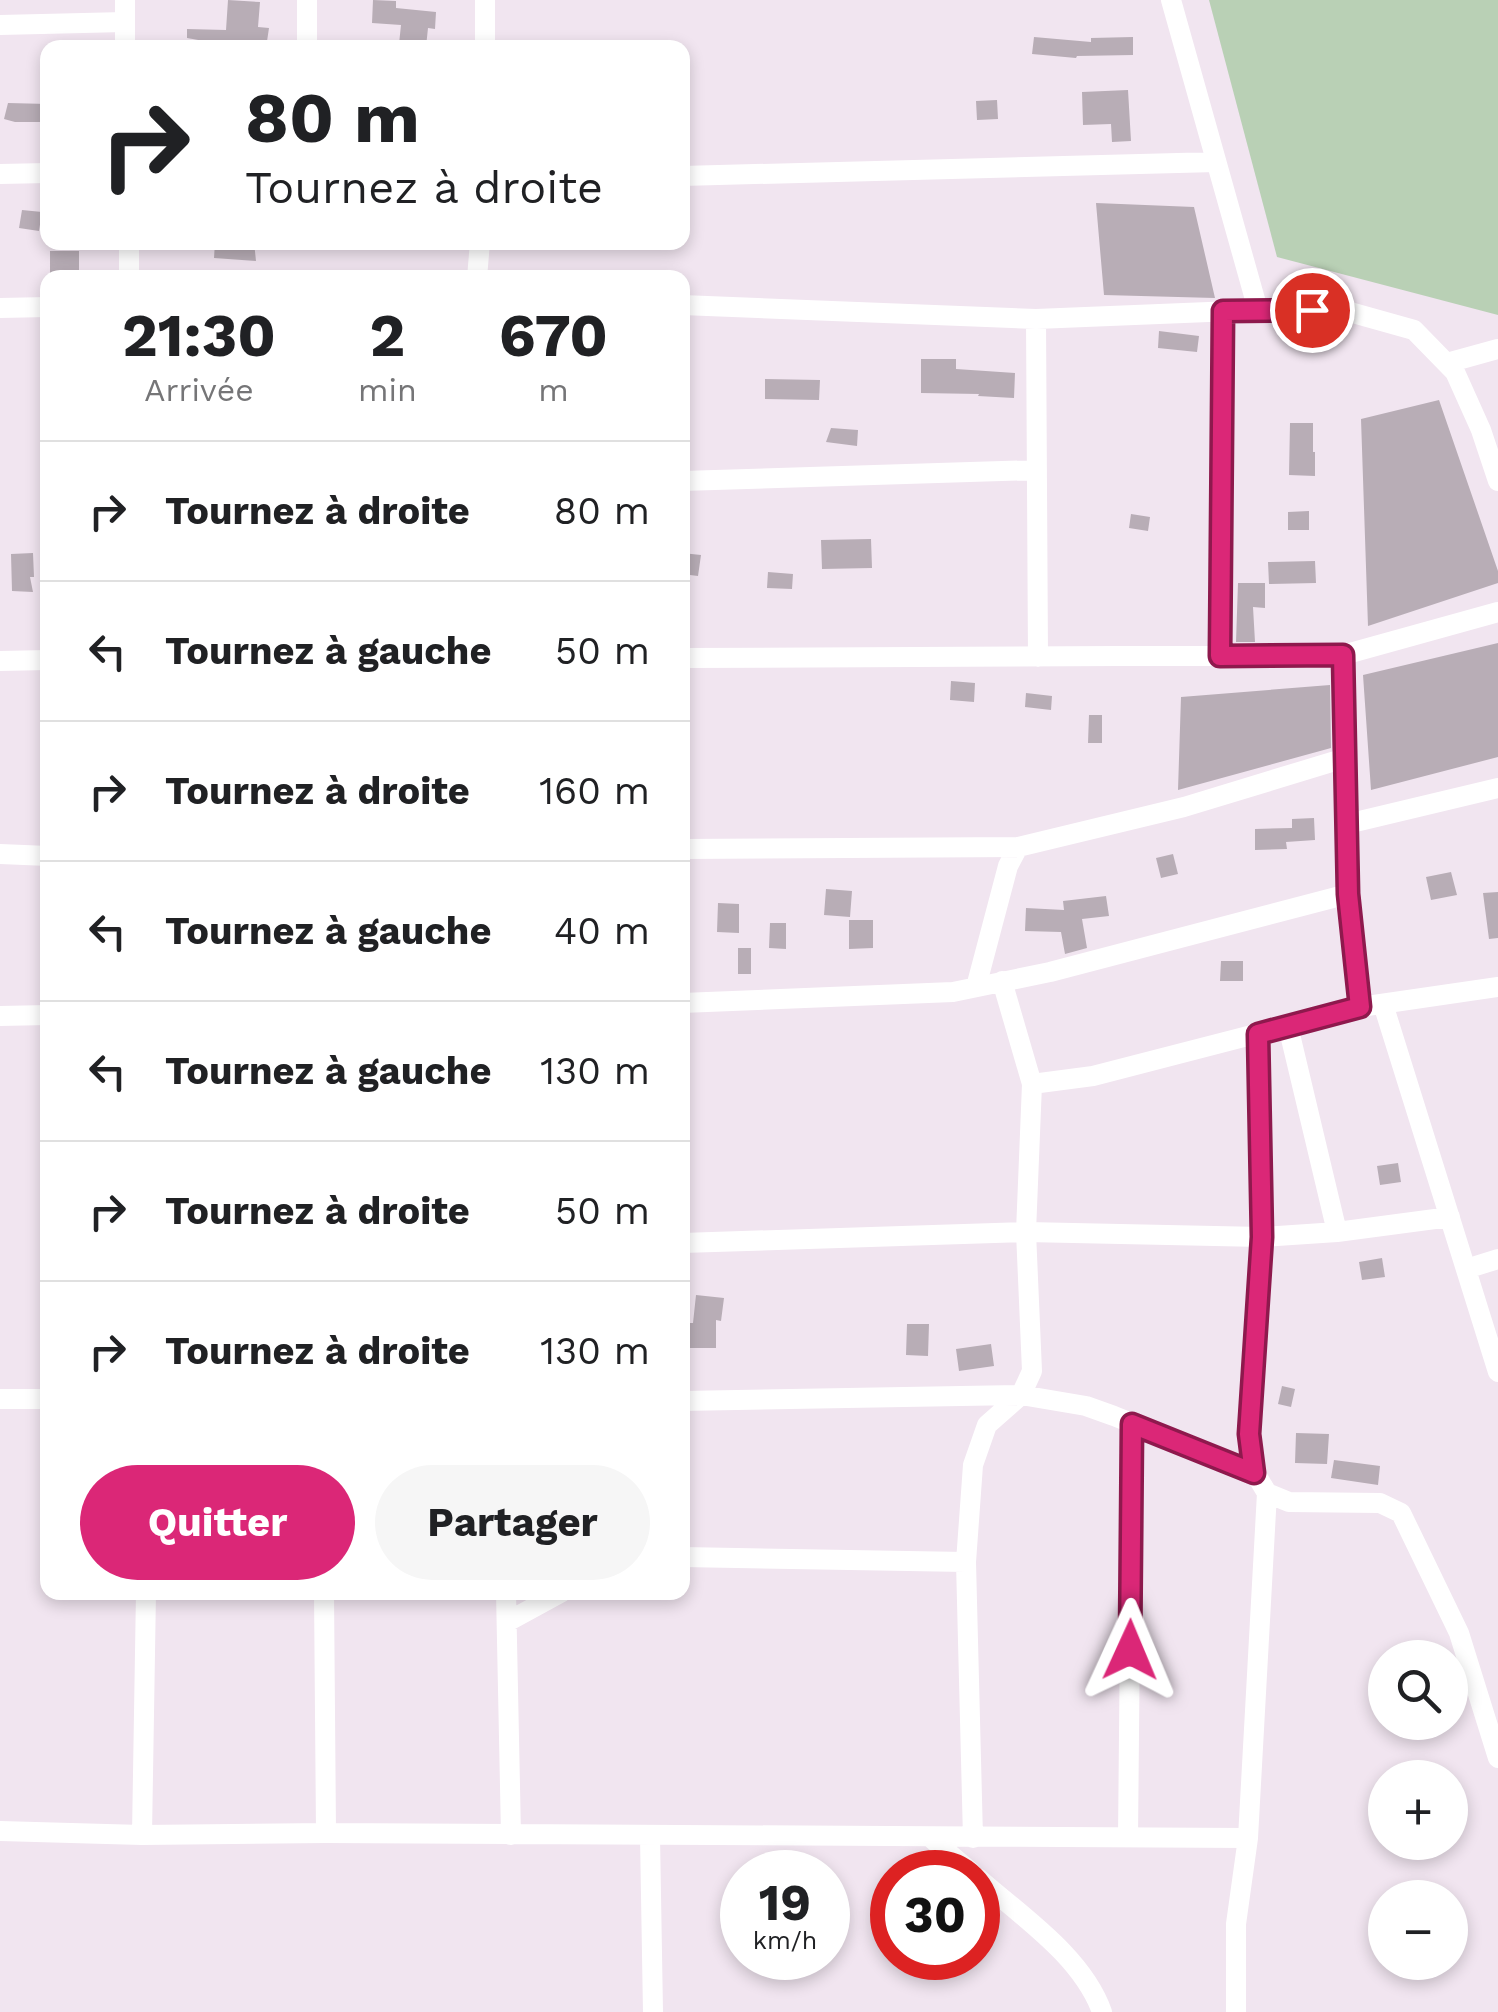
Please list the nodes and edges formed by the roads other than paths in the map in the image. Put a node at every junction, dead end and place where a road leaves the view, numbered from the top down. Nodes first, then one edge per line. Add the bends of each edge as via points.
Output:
1 (307, 0) edge
2 (485, 0) edge
3 (1170, 0) edge
4 (125, 11) edge
5 (0, 25) edge
6 (125, 40) edge
7 (307, 40) edge
8 (485, 40) edge
9 (1216, 162) junction
10 (0, 174) edge
11 (40, 174) edge
12 (690, 176) edge
13 (690, 305) edge
14 (40, 307) edge
15 (0, 308) edge
16 (1258, 310) junction
17 (1223, 311) junction
18 (1036, 319) junction
19 (1498, 349) edge
20 (1447, 364) junction
21 (1037, 470) junction
22 (690, 481) edge
23 (1498, 481) edge
24 (1498, 612) edge
25 (1343, 655) junction
26 (1220, 656) junction
27 (1038, 657) junction
28 (690, 658) edge
29 (0, 660) edge
30 (40, 660) edge
31 (1345, 758) junction
32 (1498, 788) edge
33 (1347, 824) junction
34 (1018, 847) junction
35 (690, 849) edge
36 (0, 854) edge
37 (40, 856) edge
38 (1348, 894) junction
39 (1002, 980) junction
40 (976, 987) junction
41 (1498, 987) edge
42 (690, 1003) edge
43 (1384, 1004) junction
44 (1360, 1007) junction
45 (0, 1016) edge
46 (40, 1016) edge
47 (1288, 1026) junction
48 (1258, 1034) junction
49 (1032, 1084) junction
50 (1450, 1217) junction
51 (1026, 1232) junction
52 (1337, 1232) junction
53 (1262, 1237) junction
54 (690, 1244) edge
55 (1498, 1260) edge
56 (1466, 1269) junction
57 (1498, 1372) edge
58 (1021, 1395) junction
59 (0, 1398) edge
60 (40, 1399) edge
61 (690, 1400) edge
62 (1132, 1424) junction
63 (1254, 1473) junction
64 (1267, 1493) junction
65 (690, 1557) edge
66 (966, 1562) junction
67 (146, 1600) edge
68 (324, 1600) edge
69 (506, 1600) edge
70 (547, 1600) edge
71 (507, 1622) junction
72 (1498, 1758) edge
73 (0, 1830) edge
74 (326, 1834) junction
75 (511, 1835) junction
76 (142, 1836) junction
77 (650, 1836) junction
78 (931, 1838) junction
79 (973, 1838) junction
80 (1128, 1838) junction
81 (1248, 1838) junction
82 (945, 1850) edge
83 (1000, 1897) edge
84 (653, 2012) edge
85 (1102, 2012) edge
86 (1236, 2012) edge

1 - 7 street
2 - 8 street
3 - 9 street
4 - 5 street
4 - 6 street
9 - 12 street
9 - 16 street
10 - 11 street
13 - 18 street
14 - 15 street
16 - 17 street
16 - 20 street via 1339,310 1414,330
17 - 18 street
17 - 26 street
18 - 21 street
19 - 20 street
20 - 23 street via 1456,372
21 - 22 street
21 - 27 street
24 - 25 street
25 - 26 street
25 - 31 street
26 - 27 street
27 - 28 street
29 - 30 street
31 - 33 street
31 - 34 street
32 - 33 street
33 - 38 street
34 - 35 street
34 - 40 street
36 - 37 street
38 - 39 street
38 - 44 street
39 - 40 street
39 - 49 street
40 - 42 street
41 - 43 street
43 - 44 street
43 - 50 street
44 - 47 street
45 - 46 street
47 - 48 street
47 - 52 street
48 - 49 street via 1093,1076
48 - 53 street
49 - 51 street
50 - 52 street
50 - 56 street
51 - 53 street
51 - 54 street
51 - 58 street via 1032,1371
52 - 53 street
53 - 63 street via 1249,1434
55 - 56 street
56 - 57 street
58 - 61 street
58 - 62 street via 1086,1406
58 - 66 street via 986,1425 973,1465
59 - 60 street
62 - 63 street
62 - 80 street
63 - 64 street
64 - 72 street via 1289,1502 1380,1503 1402,1512 1459,1633
64 - 81 street
65 - 66 street
66 - 79 street
67 - 76 street
68 - 74 street
69 - 71 street
70 - 71 street
71 - 75 street
73 - 76 street
74 - 75 street
74 - 76 street
75 - 77 street
77 - 78 street
77 - 84 street
78 - 79 street
78 - 82 street
79 - 80 street
80 - 81 street
81 - 86 street via 1236,1924
83 - 85 street via 1070,1958

